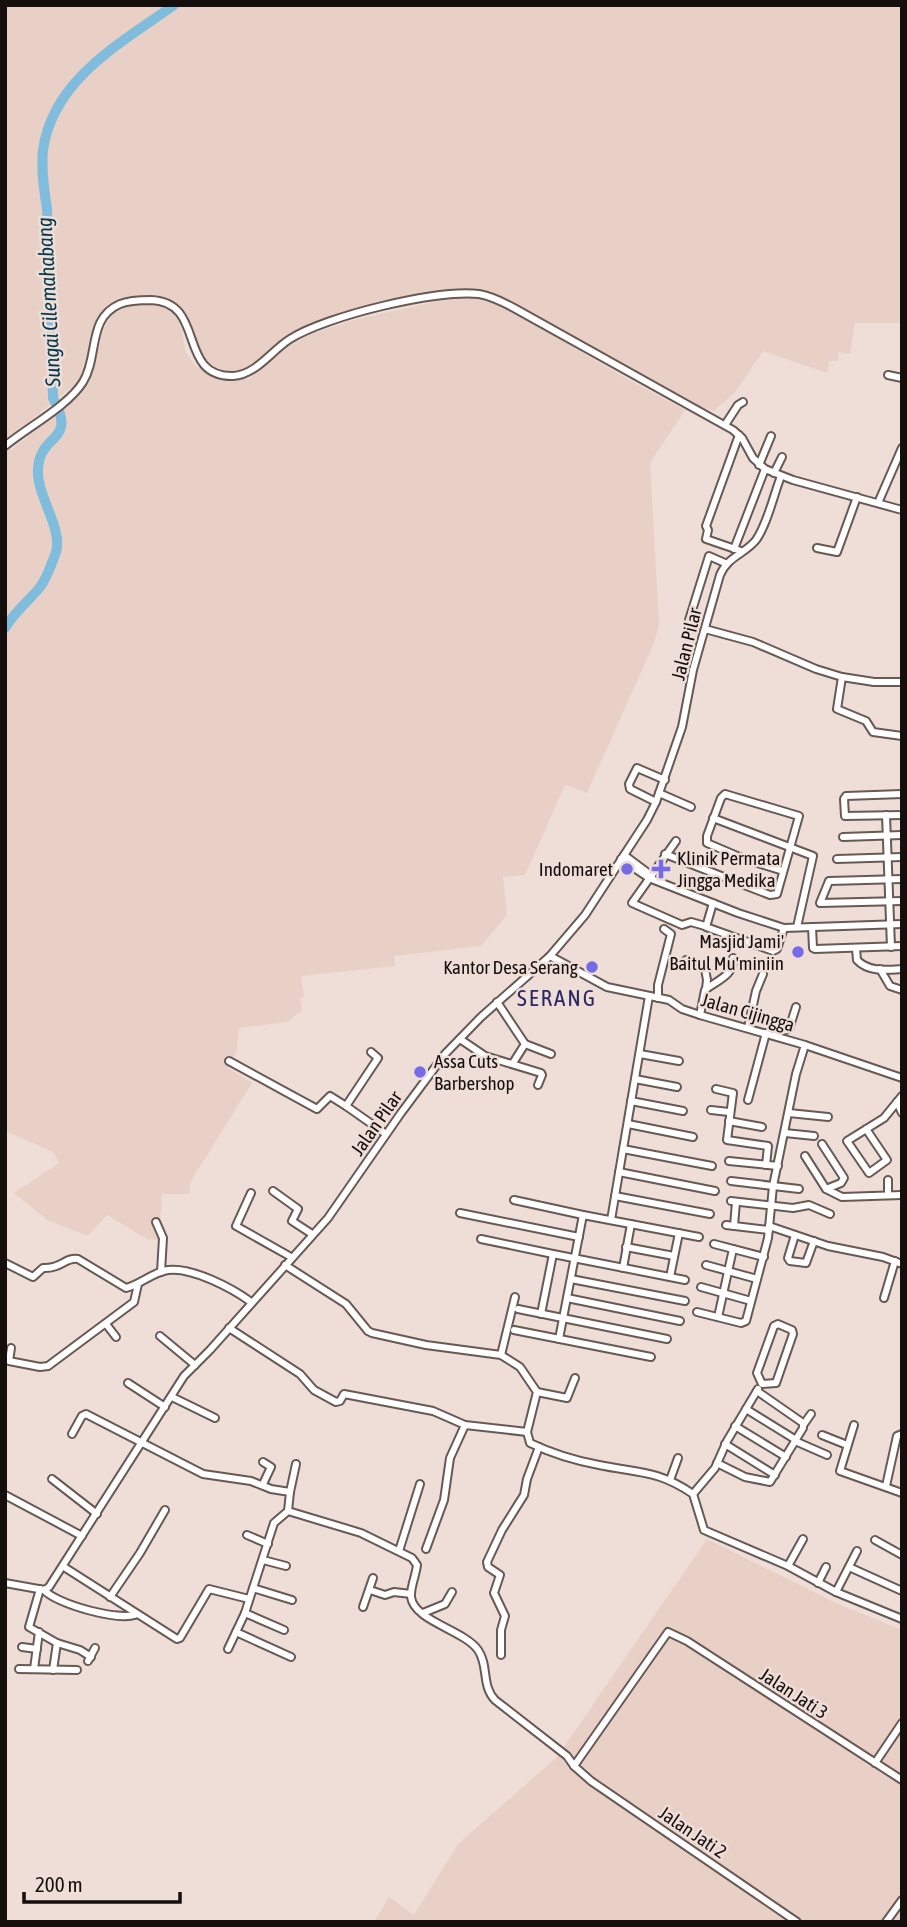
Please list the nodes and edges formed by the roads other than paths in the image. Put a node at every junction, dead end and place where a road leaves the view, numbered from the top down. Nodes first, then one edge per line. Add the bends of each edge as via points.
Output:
1 (888, 375) dead end
2 (902, 378) edge
3 (743, 402) dead end
4 (725, 425) junction
5 (739, 435) junction
6 (771, 436) dead end
7 (5, 446) edge
8 (902, 448) edge
9 (782, 457) dead end
10 (762, 467) junction
11 (778, 475) junction
12 (857, 497) junction
13 (878, 503) junction
14 (902, 510) edge
15 (709, 541) junction
16 (817, 548) dead end
17 (738, 550) junction
18 (709, 556) junction
19 (725, 563) junction
20 (689, 620) dead end
21 (705, 629) junction
22 (842, 677) junction
23 (902, 682) edge
24 (902, 736) edge
25 (664, 779) junction
26 (659, 793) junction
27 (902, 794) edge
28 (656, 802) junction
29 (691, 807) dead end
30 (902, 814) edge
31 (887, 815) junction
32 (713, 818) junction
33 (902, 835) edge
34 (887, 836) junction
35 (843, 837) dead end
36 (676, 841) dead end
37 (791, 848) junction
38 (666, 854) junction
39 (622, 857) junction
40 (888, 857) junction
41 (902, 857) edge
42 (837, 859) dead end
43 (783, 871) junction
44 (651, 876) junction
45 (889, 879) junction
46 (902, 879) edge
47 (902, 901) edge
48 (889, 902) junction
49 (713, 903) junction
50 (890, 924) junction
51 (902, 924) edge
52 (705, 926) junction
53 (797, 927) junction
54 (812, 927) junction
55 (784, 928) junction
56 (663, 929) dead end
57 (891, 947) junction
58 (902, 947) edge
59 (856, 949) junction
60 (550, 956) junction
61 (733, 958) dead end
62 (686, 960) dead end
63 (902, 969) edge
64 (880, 970) junction
65 (763, 974) dead end
66 (706, 989) junction
67 (902, 990) edge
68 (649, 996) junction
69 (658, 998) junction
70 (497, 1002) junction
71 (796, 1007) dead end
72 (700, 1015) junction
73 (748, 1028) junction
74 (766, 1033) junction
75 (776, 1036) junction
76 (460, 1038) junction
77 (525, 1044) junction
78 (805, 1045) junction
79 (371, 1052) dead end
80 (551, 1054) dead end
81 (640, 1054) junction
82 (229, 1061) dead end
83 (679, 1061) dead end
84 (513, 1063) junction
85 (902, 1078) edge
86 (635, 1079) junction
87 (538, 1085) dead end
88 (677, 1087) dead end
89 (716, 1089) dead end
90 (900, 1099) edge
91 (748, 1100) dead end
92 (631, 1101) junction
93 (346, 1106) junction
94 (711, 1110) dead end
95 (683, 1111) dead end
96 (729, 1112) junction
97 (789, 1113) junction
98 (902, 1114) edge
99 (828, 1117) dead end
100 (729, 1121) junction
101 (628, 1124) junction
102 (762, 1126) dead end
103 (866, 1129) junction
104 (785, 1133) junction
105 (386, 1134) junction
106 (814, 1136) dead end
107 (693, 1137) dead end
108 (822, 1144) dead end
109 (623, 1149) junction
110 (805, 1156) dead end
111 (729, 1161) dead end
112 (766, 1165) junction
113 (712, 1166) dead end
114 (778, 1166) junction
115 (619, 1172) junction
116 (888, 1180) dead end
117 (730, 1181) dead end
118 (773, 1186) junction
119 (799, 1189) dead end
120 (826, 1189) junction
121 (273, 1191) dead end
122 (715, 1191) dead end
123 (251, 1193) dead end
124 (888, 1194) junction
125 (902, 1195) edge
126 (615, 1196) junction
127 (514, 1200) dead end
128 (770, 1206) junction
129 (460, 1213) dead end
130 (710, 1214) dead end
131 (830, 1214) dead end
132 (583, 1215) junction
133 (611, 1220) junction
134 (156, 1222) dead end
135 (631, 1224) junction
136 (769, 1228) junction
137 (679, 1233) junction
138 (312, 1234) junction
139 (795, 1235) junction
140 (579, 1237) junction
141 (699, 1237) dead end
142 (481, 1239) dead end
143 (814, 1241) junction
144 (714, 1244) dead end
145 (626, 1247) junction
146 (733, 1249) junction
147 (553, 1254) junction
148 (674, 1256) junction
149 (291, 1257) junction
150 (764, 1257) junction
151 (574, 1259) junction
152 (898, 1262) edge
153 (5, 1263) edge
154 (285, 1265) junction
155 (706, 1265) dead end
156 (623, 1268) junction
157 (727, 1271) junction
158 (161, 1272) junction
159 (670, 1277) junction
160 (571, 1279) junction
161 (757, 1279) junction
162 (685, 1280) dead end
163 (138, 1284) junction
164 (701, 1287) dead end
165 (722, 1294) junction
166 (515, 1297) dead end
167 (567, 1298) junction
168 (884, 1298) dead end
169 (685, 1301) dead end
170 (751, 1301) junction
171 (251, 1302) junction
172 (518, 1309) dead end
173 (697, 1312) dead end
174 (541, 1314) junction
175 (718, 1317) junction
176 (563, 1318) junction
177 (680, 1321) dead end
178 (106, 1324) junction
179 (229, 1328) junction
180 (514, 1330) dead end
181 (160, 1336) dead end
182 (116, 1337) dead end
183 (559, 1339) junction
184 (667, 1339) dead end
185 (11, 1348) dead end
186 (501, 1355) junction
187 (651, 1357) dead end
188 (194, 1365) junction
189 (575, 1378) dead end
190 (128, 1382) dead end
191 (762, 1384) junction
192 (757, 1391) junction
193 (537, 1392) junction
194 (172, 1397) junction
195 (165, 1407) junction
196 (746, 1409) junction
197 (811, 1414) dead end
198 (215, 1418) dead end
199 (804, 1424) junction
200 (465, 1425) junction
201 (854, 1425) dead end
202 (735, 1426) junction
203 (527, 1432) junction
204 (72, 1434) dead end
205 (902, 1434) edge
206 (822, 1435) dead end
207 (795, 1440) junction
208 (143, 1442) junction
209 (725, 1444) junction
210 (847, 1445) junction
211 (539, 1447) junction
212 (827, 1455) dead end
213 (786, 1457) junction
214 (678, 1458) dead end
215 (263, 1462) dead end
216 (296, 1464) dead end
217 (717, 1464) junction
218 (775, 1475) junction
219 (52, 1479) dead end
220 (670, 1480) junction
221 (420, 1484) dead end
222 (263, 1485) junction
223 (886, 1486) junction
224 (290, 1492) junction
225 (902, 1493) edge
226 (693, 1494) junction
227 (5, 1495) edge
228 (165, 1510) dead end
229 (288, 1511) junction
230 (97, 1514) junction
231 (247, 1535) dead end
232 (82, 1536) junction
233 (803, 1539) dead end
234 (875, 1540) dead end
235 (268, 1545) junction
236 (426, 1549) dead end
237 (398, 1551) junction
238 (857, 1551) dead end
239 (902, 1555) edge
240 (263, 1560) junction
241 (286, 1566) dead end
242 (788, 1566) junction
243 (64, 1567) junction
244 (827, 1567) dead end
245 (849, 1567) junction
246 (373, 1578) dead end
247 (5, 1583) edge
248 (818, 1583) junction
249 (253, 1588) junction
250 (42, 1589) junction
251 (370, 1590) junction
252 (902, 1591) edge
253 (452, 1592) dead end
254 (836, 1592) junction
255 (411, 1594) junction
256 (110, 1597) junction
257 (249, 1599) junction
258 (292, 1600) dead end
259 (363, 1607) dead end
260 (245, 1613) junction
261 (421, 1613) junction
262 (136, 1614) junction
263 (902, 1619) edge
264 (284, 1630) dead end
265 (39, 1632) junction
266 (236, 1632) junction
267 (56, 1646) junction
268 (22, 1647) dead end
269 (95, 1648) dead end
270 (228, 1648) dead end
271 (37, 1649) junction
272 (501, 1655) dead end
273 (291, 1657) dead end
274 (19, 1669) dead end
275 (34, 1669) junction
276 (53, 1670) junction
277 (76, 1670) dead end
278 (902, 1723) edge
279 (875, 1763) junction
280 (574, 1766) junction
281 (902, 1780) edge
282 (902, 1900) edge
283 (797, 1922) edge
284 (886, 1922) edge

1 - 2 street
3 - 4 street
4 - 5 street
4 - 7 street via 502,302 481,295 447,295 385,305 313,327 286,341 250,371 233,376 217,372 201,360 178,309 158,301 129,302 102,317 85,379
5 - 10 street
5 - 15 street via 706,526
6 - 10 street
8 - 13 street
9 - 11 street
10 - 11 street
10 - 17 street
11 - 12 street
11 - 17 street via 759,537
12 - 13 street
12 - 16 street via 837,552
13 - 14 street
15 - 17 street
15 - 18 street
17 - 19 street
18 - 19 street
18 - 20 street
19 - 21 street, Jalan Pilar
21 - 22 street via 753,642
21 - 25 street, Jalan Pilar via 682,727
22 - 23 street
22 - 24 street via 837,709 866,721 873,732
25 - 26 street, Jalan Pilar
25 - 28 street via 637,768 629,784 630,789
26 - 28 street, Jalan Pilar
26 - 29 street
27 - 31 street via 844,798 845,816
28 - 39 street, Jalan Pilar
30 - 31 street
31 - 34 street
32 - 37 street
32 - 37 street via 725,794 797,815
32 - 43 street via 707,843
33 - 34 street
34 - 35 street
34 - 40 street
36 - 38 street
37 - 43 street
37 - 53 street via 814,858
38 - 43 street via 772,895 778,892
38 - 44 street
39 - 44 street
39 - 60 street, Jalan Pilar via 585,915
40 - 41 street
40 - 42 street
40 - 45 street
44 - 49 street
44 - 52 street via 633,905 682,925
45 - 46 street
45 - 48 street
45 - 48 street via 828,881 820,903
47 - 48 street
48 - 50 street
49 - 52 street
49 - 55 street
50 - 51 street
50 - 54 street
50 - 57 street
52 - 55 street via 774,951
53 - 54 street
53 - 55 street
54 - 59 street via 813,949
56 - 69 street via 671,934
57 - 58 street
57 - 59 street
59 - 64 street via 859,964
60 - 68 street, Jalan Cijingga via 604,986
60 - 70 street, Jalan Pilar
61 - 66 street via 730,973
62 - 66 street via 705,970
63 - 64 street
64 - 67 street via 890,986
65 - 73 street
66 - 72 street
68 - 69 street, Jalan Cijingga
68 - 81 street
69 - 72 street, Jalan Cijingga
70 - 76 street, Jalan Pilar
70 - 77 street
71 - 75 street via 789,1029
72 - 73 street, Jalan Cijingga
73 - 74 street, Jalan Cijingga
74 - 75 street, Jalan Cijingga
74 - 91 street
75 - 78 street, Jalan Cijingga
76 - 84 street via 485,1056
76 - 105 street, Jalan Pilar
77 - 80 street
77 - 84 street
78 - 85 street, Jalan Cijingga
78 - 97 street
79 - 93 street via 378,1058
81 - 83 street
81 - 86 street
82 - 93 street via 317,1109 330,1096
84 - 87 street via 542,1073
86 - 88 street
86 - 92 street
89 - 96 street via 733,1093
90 - 98 street
90 - 103 street via 884,1118
92 - 95 street
92 - 101 street
93 - 105 street
94 - 96 street
96 - 100 street
97 - 99 street
97 - 104 street
100 - 102 street
100 - 112 street via 727,1140 768,1146
101 - 107 street
101 - 109 street
103 - 103 street via 847,1141 869,1173 887,1160
104 - 106 street
104 - 114 street
105 - 138 street, Jalan Pilar via 343,1199
108 - 120 street via 844,1178
109 - 113 street
109 - 115 street
110 - 120 street
111 - 112 street
112 - 114 street
114 - 118 street
115 - 122 street
115 - 126 street
116 - 124 street
117 - 118 street
118 - 119 street
118 - 128 street
120 - 124 street via 847,1198
121 - 138 street via 298,1209 292,1221
123 - 149 street via 236,1226
124 - 125 street
126 - 130 street
126 - 133 street
127 - 132 street
128 - 131 street via 810,1205
128 - 136 street
128 - 136 street via 734,1201 730,1225
129 - 140 street
132 - 133 street
132 - 140 street
133 - 135 street
134 - 158 street via 163,1238
135 - 137 street
135 - 145 street
136 - 139 street
136 - 150 street
137 - 141 street
137 - 148 street
138 - 149 street, Jalan Pilar
139 - 143 street
139 - 143 street via 790,1261 806,1263
140 - 151 street
142 - 147 street
143 - 152 street
144 - 146 street
145 - 148 street
145 - 156 street
146 - 150 street
146 - 157 street
147 - 151 street
147 - 174 street
148 - 159 street
149 - 154 street, Jalan Pilar
150 - 161 street
151 - 156 street
151 - 160 street
152 - 168 street
153 - 163 street via 33,1278 43,1268 55,1269 73,1258 123,1287
154 - 171 street, Jalan Pilar
154 - 186 street via 346,1304 368,1331
155 - 157 street
156 - 159 street
157 - 161 street
157 - 165 street
158 - 163 street
158 - 171 street via 174,1270 209,1279
159 - 162 street
160 - 167 street
160 - 169 street
161 - 170 street
163 - 178 street via 134,1302
164 - 165 street
165 - 170 street
165 - 175 street
166 - 186 street
167 - 176 street
167 - 177 street
170 - 175 street via 745,1322
171 - 179 street, Jalan Pilar
172 - 174 street
173 - 175 street
174 - 176 street
176 - 183 street
176 - 184 street
178 - 182 street
178 - 185 street via 44,1367 9,1361
179 - 188 street, Jalan Pilar
179 - 200 street via 336,1402 344,1394 382,1400 433,1411
180 - 183 street
181 - 188 street
183 - 187 street
186 - 193 street via 520,1367
188 - 194 street, Jalan Pilar
189 - 193 street via 566,1398
190 - 195 street
191 - 191 street via 757,1373 778,1324 793,1334 776,1383
191 - 192 street
192 - 196 street
192 - 199 street
193 - 203 street
194 - 195 street, Jalan Pilar
194 - 198 street
195 - 208 street, Jalan Pilar
196 - 202 street
196 - 207 street
197 - 199 street
199 - 207 street
200 - 203 street
200 - 236 street via 450,1458 444,1500
201 - 210 street
202 - 209 street
202 - 213 street
203 - 211 street via 528,1441
204 - 208 street via 86,1414
205 - 223 street via 897,1436
206 - 210 street
207 - 212 street
207 - 213 street
208 - 222 street via 203,1474
208 - 230 street, Jalan Pilar
209 - 217 street
209 - 218 street
210 - 223 street via 840,1471
211 - 220 street
211 - 272 street via 524,1495 486,1562 500,1575 494,1593 505,1616
213 - 218 street
214 - 220 street
215 - 222 street via 271,1467
216 - 224 street
217 - 218 street via 763,1481 771,1481
217 - 226 street
219 - 230 street
220 - 226 street
221 - 237 street
222 - 224 street
223 - 225 street
224 - 229 street
226 - 242 street via 704,1530
227 - 232 street
228 - 256 street
229 - 235 street via 274,1523
229 - 237 street via 361,1533
230 - 232 street, Jalan Pilar
231 - 235 street
232 - 243 street, Jalan Pilar
233 - 242 street
234 - 239 street
235 - 240 street
237 - 255 street via 417,1565
238 - 245 street
240 - 241 street
240 - 249 street
242 - 248 street
243 - 250 street, Jalan Pilar via 49,1587
243 - 256 street
244 - 248 street
245 - 252 street
245 - 254 street
246 - 251 street
247 - 250 street
248 - 254 street
249 - 257 street
249 - 258 street
250 - 262 street via 85,1609 124,1617
250 - 265 street via 29,1627
251 - 255 street via 385,1595
251 - 259 street
253 - 261 street via 446,1604
254 - 263 street
255 - 261 street
256 - 262 street
257 - 260 street
257 - 262 street via 208,1589 178,1639
260 - 264 street
260 - 266 street
261 - 280 street, Jalan Jati 2 via 470,1641 482,1658 490,1695
265 - 267 street
265 - 271 street
266 - 270 street
266 - 273 street
267 - 269 street via 80,1650 90,1659
267 - 276 street
268 - 271 street
271 - 275 street
274 - 275 street
275 - 276 street
276 - 277 street
278 - 279 street
279 - 280 street, Jalan Jati 3 via 666,1632
279 - 281 street, Jalan Jati 3
280 - 283 street, Jalan Jati 2
282 - 284 street

